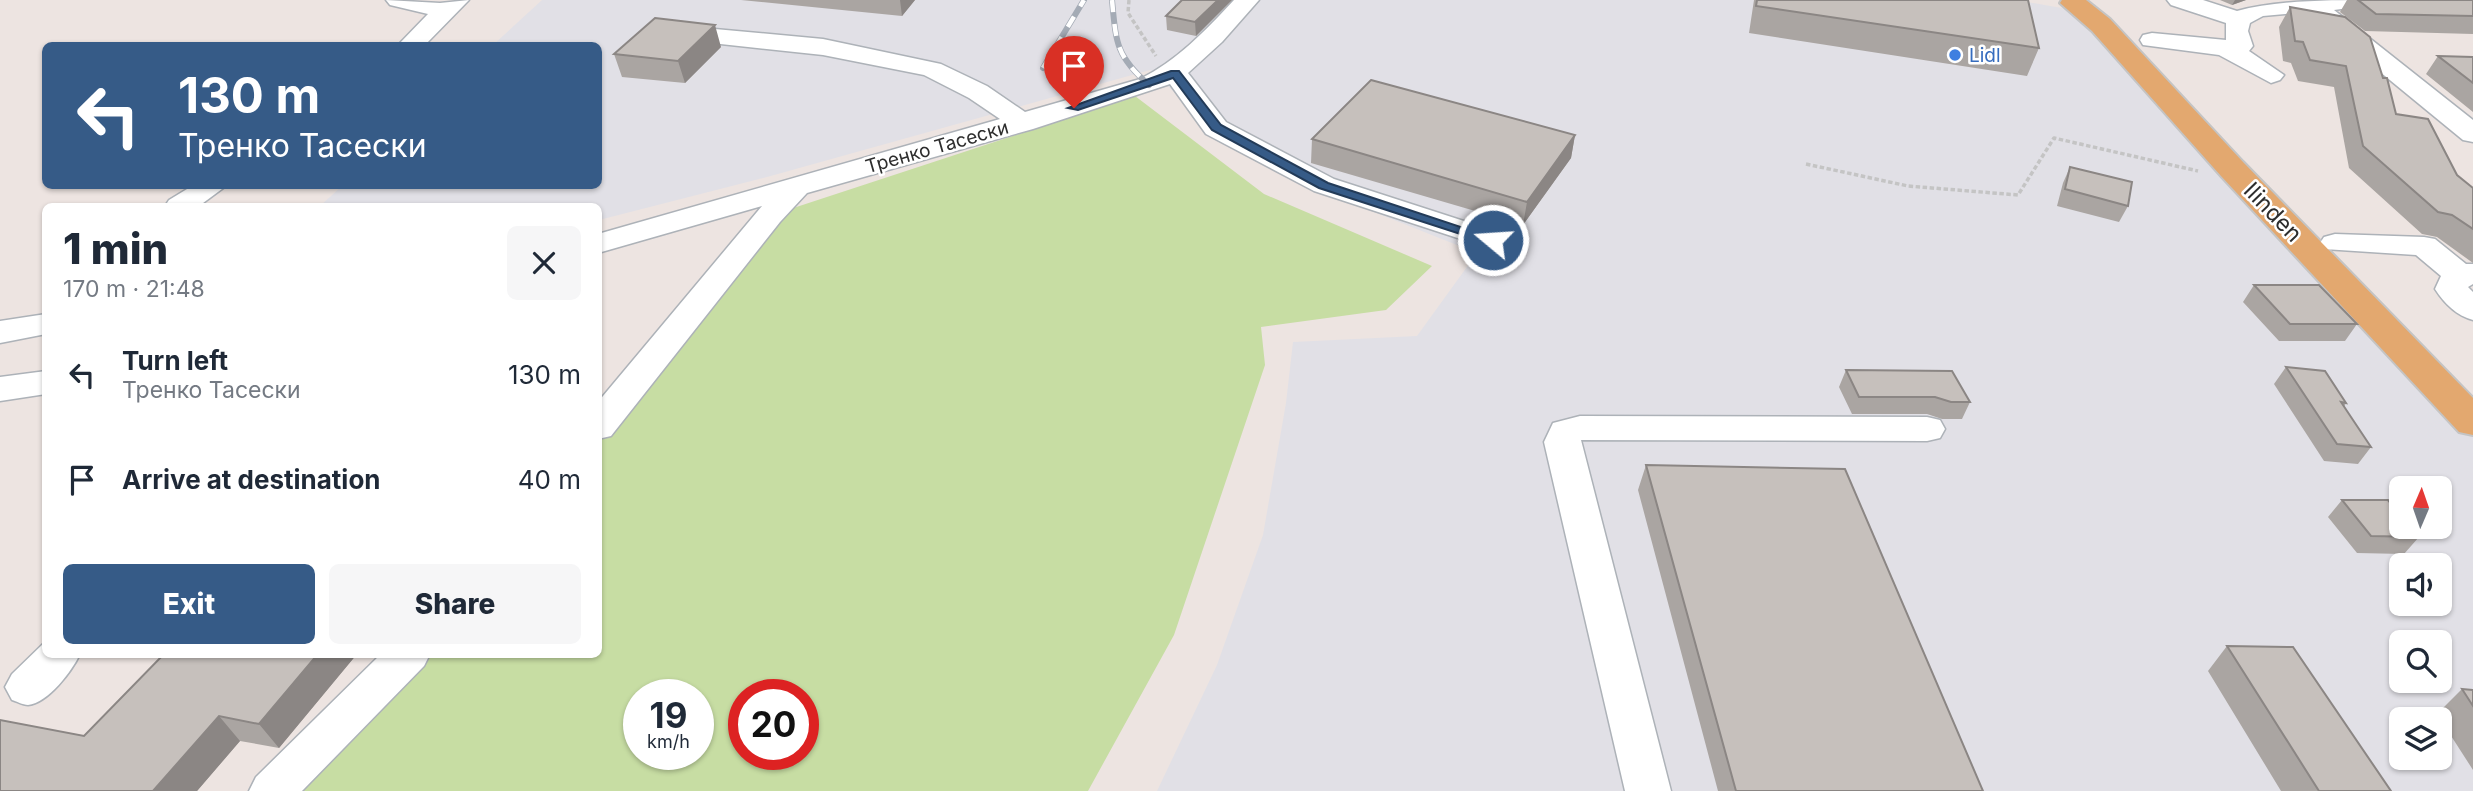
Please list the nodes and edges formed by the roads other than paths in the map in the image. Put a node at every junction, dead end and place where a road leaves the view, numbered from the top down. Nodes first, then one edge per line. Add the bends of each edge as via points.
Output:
1 (398, 0) edge
2 (1247, 0) edge
3 (2179, 0) edge
4 (2363, 0) edge
5 (2066, 1) edge
6 (2312, 4) junction
7 (451, 5) edge
8 (2239, 19) junction
9 (693, 34) edge
10 (2152, 40) dead end
11 (413, 42) edge
12 (2225, 48) junction
13 (1175, 73) junction
14 (2271, 75) dead end
15 (1023, 123) junction
16 (2473, 134) edge
17 (796, 188) junction
18 (206, 189) edge
19 (184, 203) edge
20 (1493, 240) dead end
21 (602, 243) edge
22 (2335, 243) junction
23 (2465, 274) edge
24 (2473, 310) edge
25 (42, 325) edge
26 (0, 332) edge
27 (2473, 382) edge
28 (42, 383) edge
29 (2, 390) edge
30 (604, 414) edge
31 (2473, 422) edge
32 (1927, 429) dead end
33 (55, 658) edge
34 (405, 658) edge
35 (27, 687) dead end
36 (272, 791) edge
37 (1648, 791) edge

1 - 7 street
2 - 13 street, Тренко Тасески
3 - 8 street
4 - 6 street
5 - 22 main road, Ilinden via 2111,3 2123,26
5 - 31 main road, Ilinden via 2102,26
6 - 8 street via 2257,10
6 - 16 street
7 - 11 street
8 - 12 street via 2239,46
9 - 15 street via 823,47 932,69 978,92
10 - 12 street
12 - 14 street
13 - 15 street, Тренко Тасески
13 - 20 street via 1216,128 1324,185
15 - 17 street, Тренко Тасески
17 - 21 street, Тренко Тасески
17 - 30 street
18 - 19 street
22 - 23 street via 2424,246
22 - 27 main road, Ilinden
23 - 24 street via 2451,289
25 - 26 street
28 - 29 street
32 - 37 street via 1580,428 1566,432 1562,442
33 - 35 street
34 - 36 street

